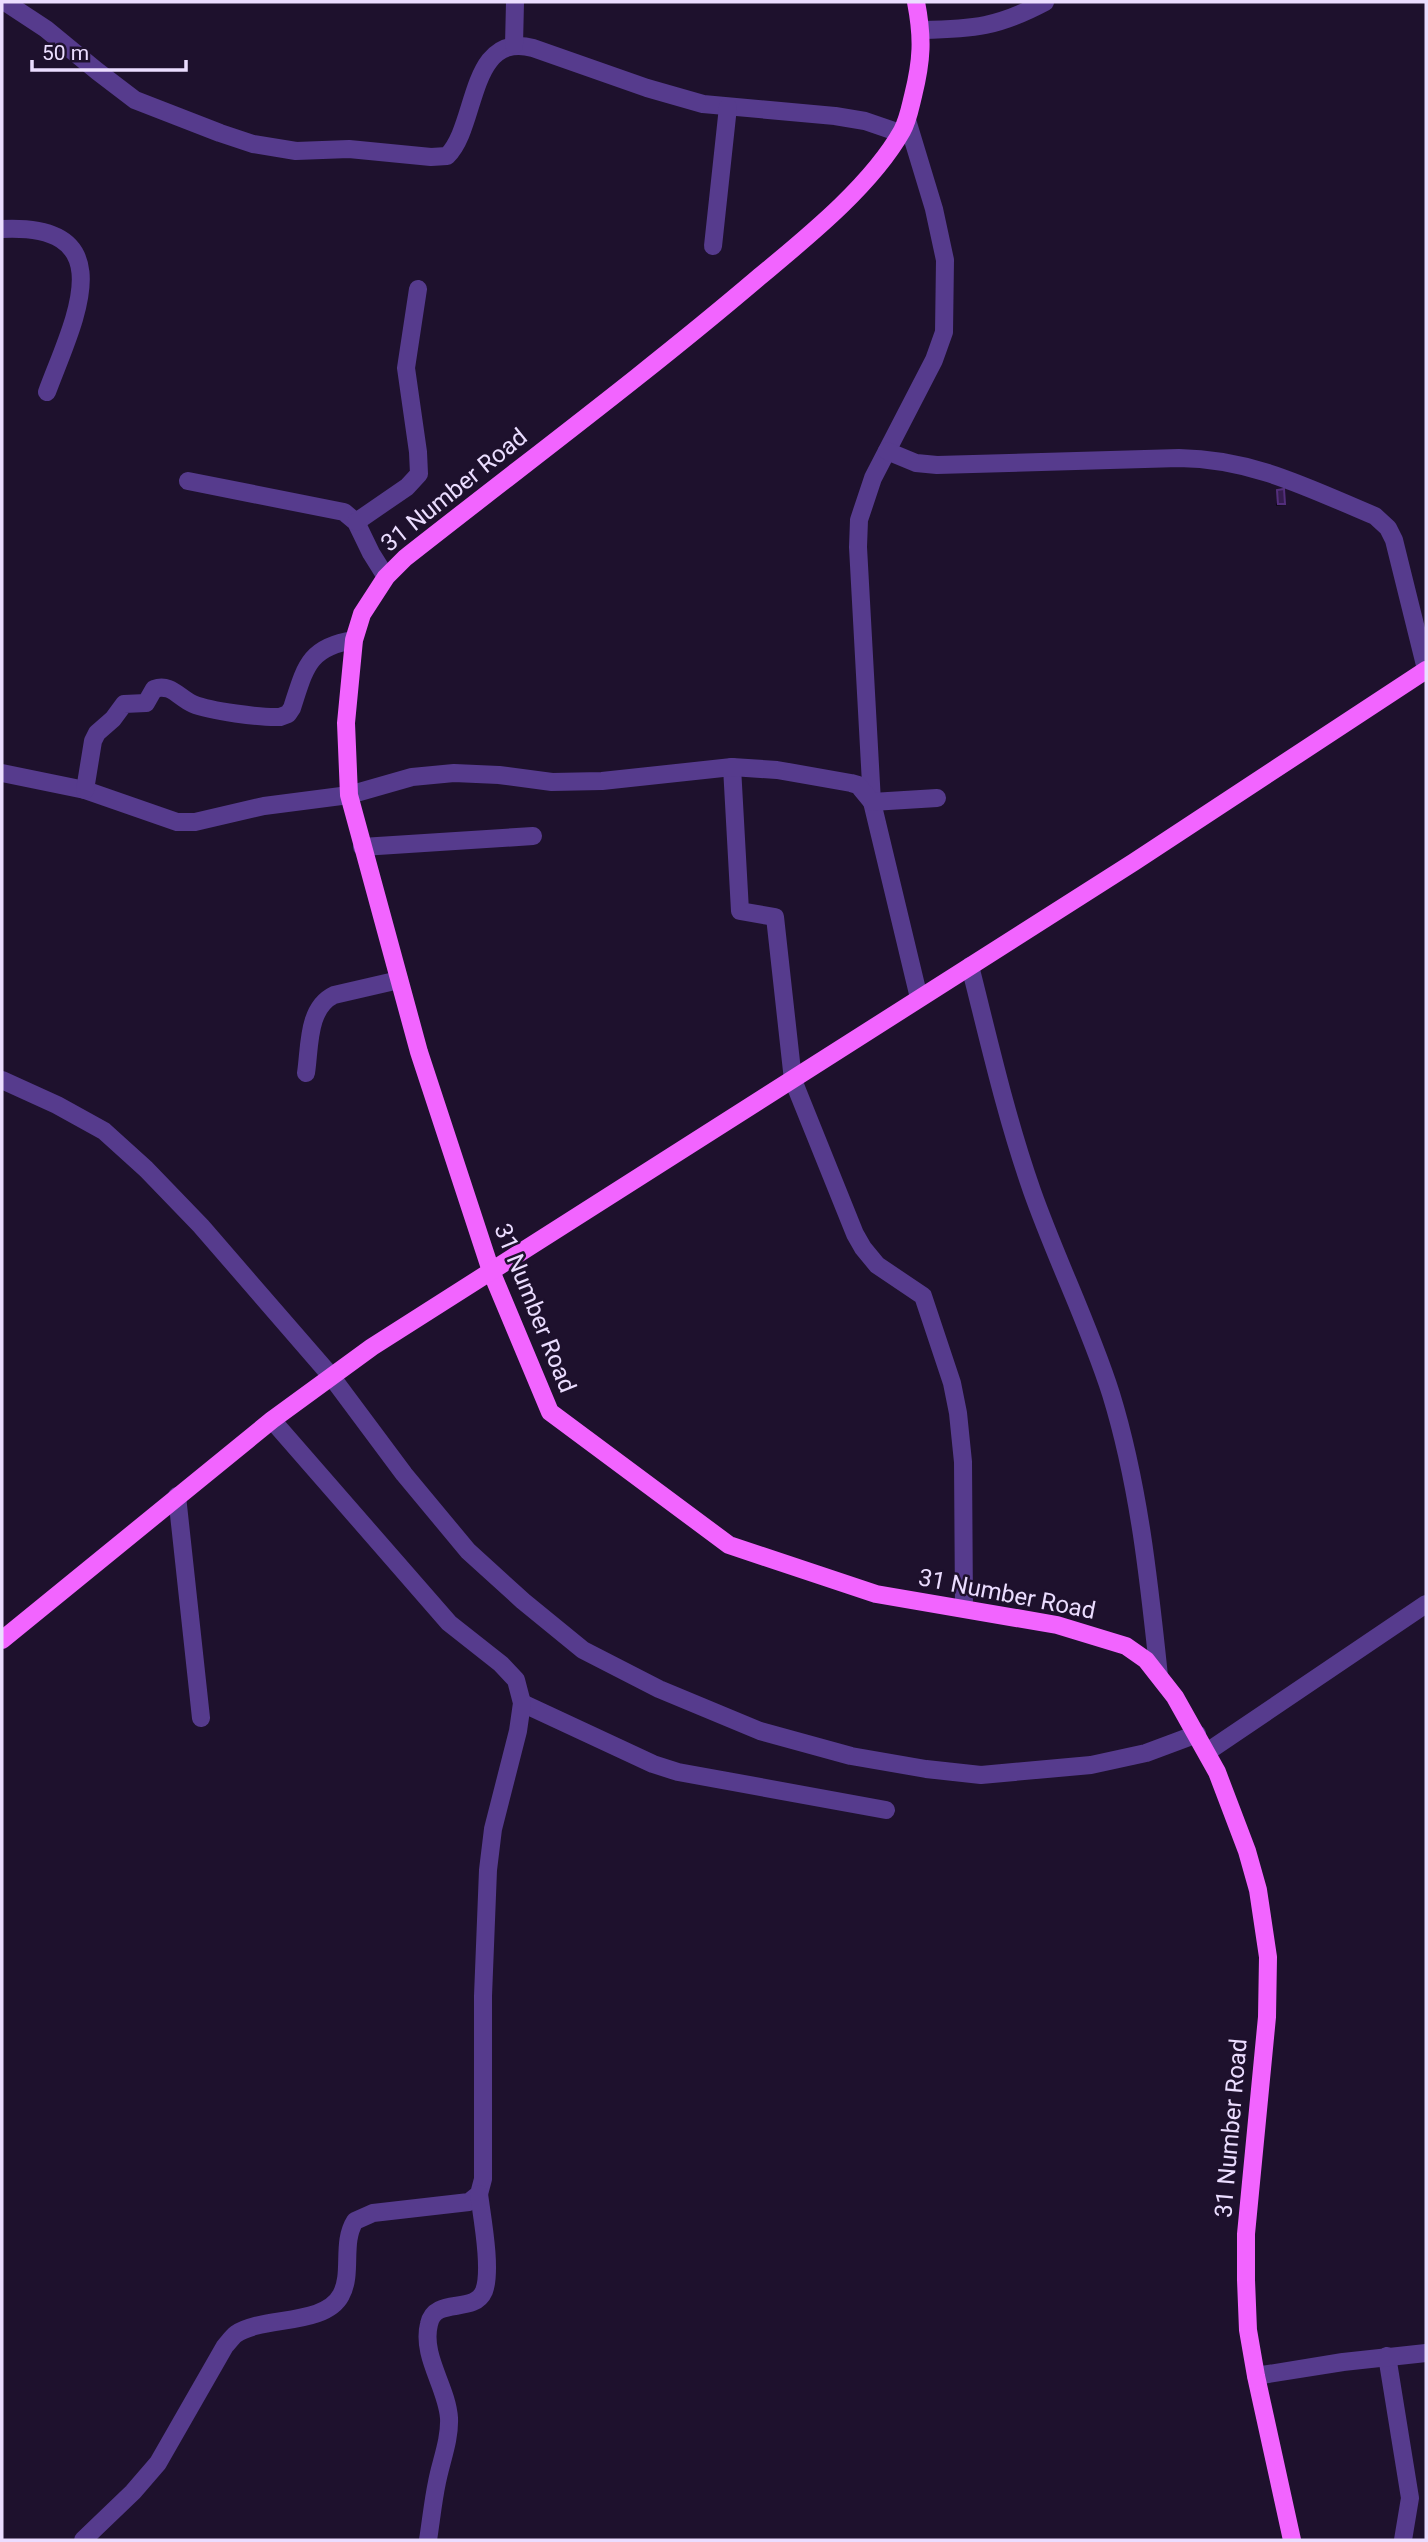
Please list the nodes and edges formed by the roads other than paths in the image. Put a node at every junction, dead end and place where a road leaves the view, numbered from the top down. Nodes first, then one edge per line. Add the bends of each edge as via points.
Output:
1 (5, 2) edge
2 (515, 2) edge
3 (916, 2) edge
4 (1045, 2) edge
5 (922, 30) junction
6 (514, 45) junction
7 (728, 107) junction
8 (904, 126) junction
9 (2, 229) edge
10 (713, 246) dead end
11 (418, 289) dead end
12 (47, 392) dead end
13 (887, 451) junction
14 (188, 481) dead end
15 (356, 522) junction
16 (386, 577) junction
17 (354, 640) junction
18 (1426, 670) edge
19 (732, 767) junction
20 (2, 773) edge
21 (85, 790) junction
22 (349, 795) junction
23 (937, 798) dead end
24 (872, 802) junction
25 (533, 836) dead end
26 (362, 848) junction
27 (970, 966) junction
28 (399, 980) junction
29 (919, 998) junction
30 (306, 1073) dead end
31 (2, 1080) edge
32 (793, 1080) junction
33 (491, 1271) junction
34 (328, 1378) junction
35 (276, 1418) junction
36 (177, 1496) junction
37 (1426, 1604) edge
38 (964, 1608) junction
39 (2, 1640) edge
40 (1159, 1676) junction
41 (522, 1703) junction
42 (201, 1718) dead end
43 (1197, 1734) junction
44 (1212, 1761) junction
45 (886, 1810) dead end
46 (480, 2194) junction
47 (1426, 2353) edge
48 (1387, 2356) junction
49 (1255, 2376) junction
50 (83, 2540) edge
51 (428, 2540) edge
52 (1292, 2540) edge
53 (1404, 2540) edge

1 - 6 street via 135,100 253,144 296,150 447,156 459,140 490,60
2 - 6 street
3 - 5 main road, 31 Number Road
4 - 5 street via 1016,17 974,29
5 - 8 main road, 31 Number Road via 921,65
6 - 7 street via 647,88
7 - 8 street
7 - 10 street
8 - 13 street via 934,209 945,260 944,332
8 - 16 main road, 31 Number Road via 867,178 792,250
9 - 12 street via 51,234 73,250 78,262 79,305
11 - 15 street via 406,369 419,474
13 - 18 street via 916,463 937,465 1193,458 1265,471 1375,516 1388,528
13 - 24 street via 859,520
14 - 15 street via 337,510
15 - 16 street
16 - 17 main road, 31 Number Road via 362,614
17 - 21 street via 322,649 310,661 292,708 280,717 197,706 160,687 146,703 124,704 93,741
17 - 22 main road, 31 Number Road via 346,723
18 - 27 main road
19 - 22 street via 602,781 552,782 454,773 412,777
19 - 24 street via 851,783
19 - 32 street via 740,911 775,917
20 - 21 street
21 - 22 street via 177,822
22 - 26 main road, 31 Number Road
23 - 24 street
24 - 29 street
25 - 26 street
26 - 28 main road, 31 Number Road
27 - 29 main road
27 - 40 street via 1032,1191 1118,1419 1143,1539
28 - 30 street via 325,999 314,1017
28 - 33 main road, 31 Number Road
29 - 32 main road
31 - 34 street via 104,1131 146,1169 201,1226
32 - 33 main road
32 - 38 street via 863,1248 877,1265 923,1296 928,1306 952,1383 961,1435
33 - 34 main road
33 - 38 main road, 31 Number Road via 550,1412 729,1545 876,1594
34 - 35 main road
34 - 43 street via 468,1551 523,1601 583,1650 659,1689 760,1731 851,1756 981,1775 1091,1765 1146,1753
35 - 36 main road
35 - 41 street via 449,1623 516,1680
36 - 39 main road
36 - 42 street
37 - 44 street
38 - 40 main road, 31 Number Road via 1104,1638 1126,1646
40 - 43 main road, 31 Number Road
41 - 45 street via 678,1772
41 - 46 street via 488,1870
43 - 44 main road, 31 Number Road
44 - 49 main road, 31 Number Road via 1247,1851 1268,1958 1246,2234 1248,2330
46 - 50 street via 453,2206 373,2214 355,2221 348,2239 342,2295 318,2313 236,2334 159,2463
46 - 51 street via 486,2262 483,2293 477,2301 442,2308 429,2323 430,2353 449,2417
47 - 48 street
48 - 49 street
48 - 53 street via 1410,2498
49 - 52 main road, 31 Number Road

